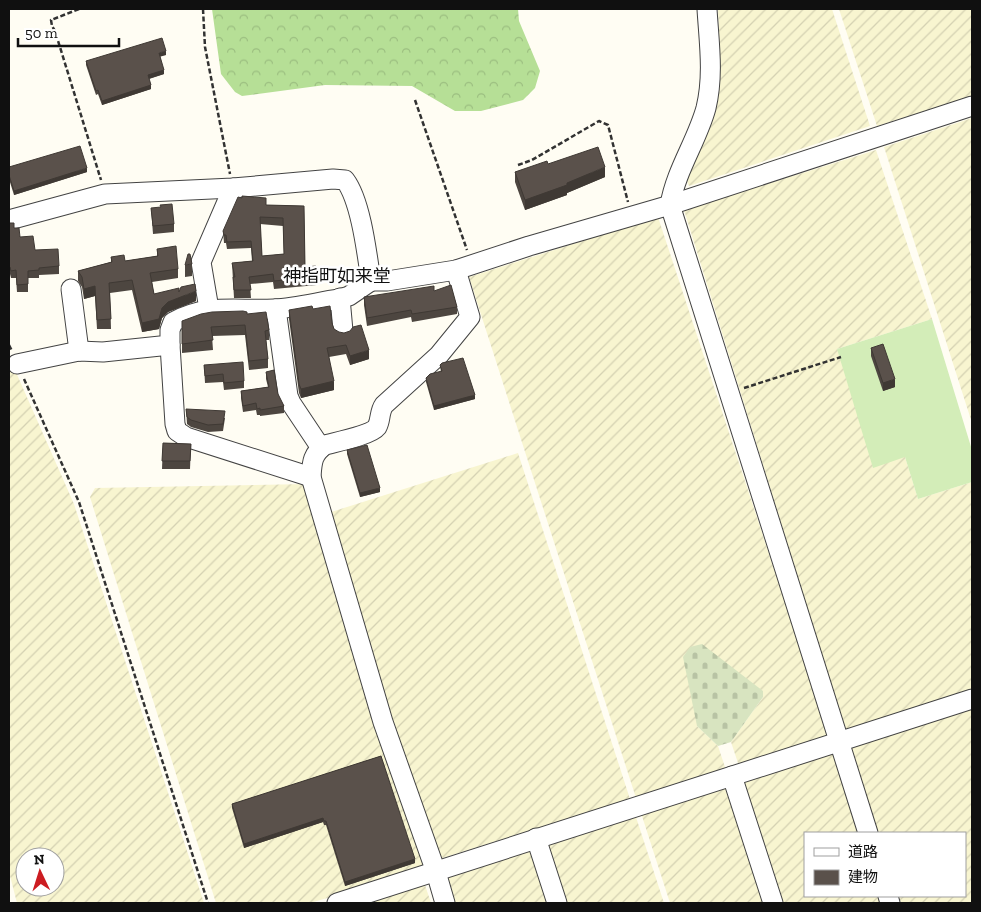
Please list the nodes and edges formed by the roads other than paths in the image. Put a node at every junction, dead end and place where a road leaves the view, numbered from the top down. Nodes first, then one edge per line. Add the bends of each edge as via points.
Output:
1 (707, 9) edge
2 (972, 106) edge
3 (233, 188) junction
4 (670, 205) junction
5 (9, 220) edge
6 (464, 267) junction
7 (371, 281) junction
8 (71, 289) dead end
9 (340, 298) junction
10 (209, 309) junction
11 (276, 309) junction
12 (343, 331) edge
13 (170, 345) junction
14 (79, 351) junction
15 (18, 364) road end
16 (321, 448) junction
17 (311, 477) junction
18 (972, 699) edge
19 (838, 742) junction
20 (732, 776) junction
21 (868, 832) edge
22 (536, 838) junction
23 (436, 872) junction
24 (337, 903) edge
25 (445, 903) edge
26 (557, 903) edge
27 (773, 903) edge

1 - 4 street via 711,78 706,109 672,190
2 - 4 street
3 - 5 street via 105,194
3 - 7 street via 345,180 352,190 359,215
3 - 10 street via 201,262
4 - 6 street
4 - 19 street
6 - 7 street
6 - 16 street via 470,317 439,356 384,405 377,427
7 - 9 street via 349,296
8 - 14 street
9 - 11 street
9 - 12 street
10 - 11 street
10 - 13 street via 173,322
11 - 16 street via 288,396
13 - 14 street via 103,352
13 - 17 street via 177,431 186,437
14 - 15 street
16 - 17 street via 312,459
17 - 23 street via 383,722
18 - 19 street
19 - 20 street
19 - 21 street
20 - 22 street
20 - 27 street
22 - 23 street
22 - 26 street
23 - 24 street
23 - 25 street

